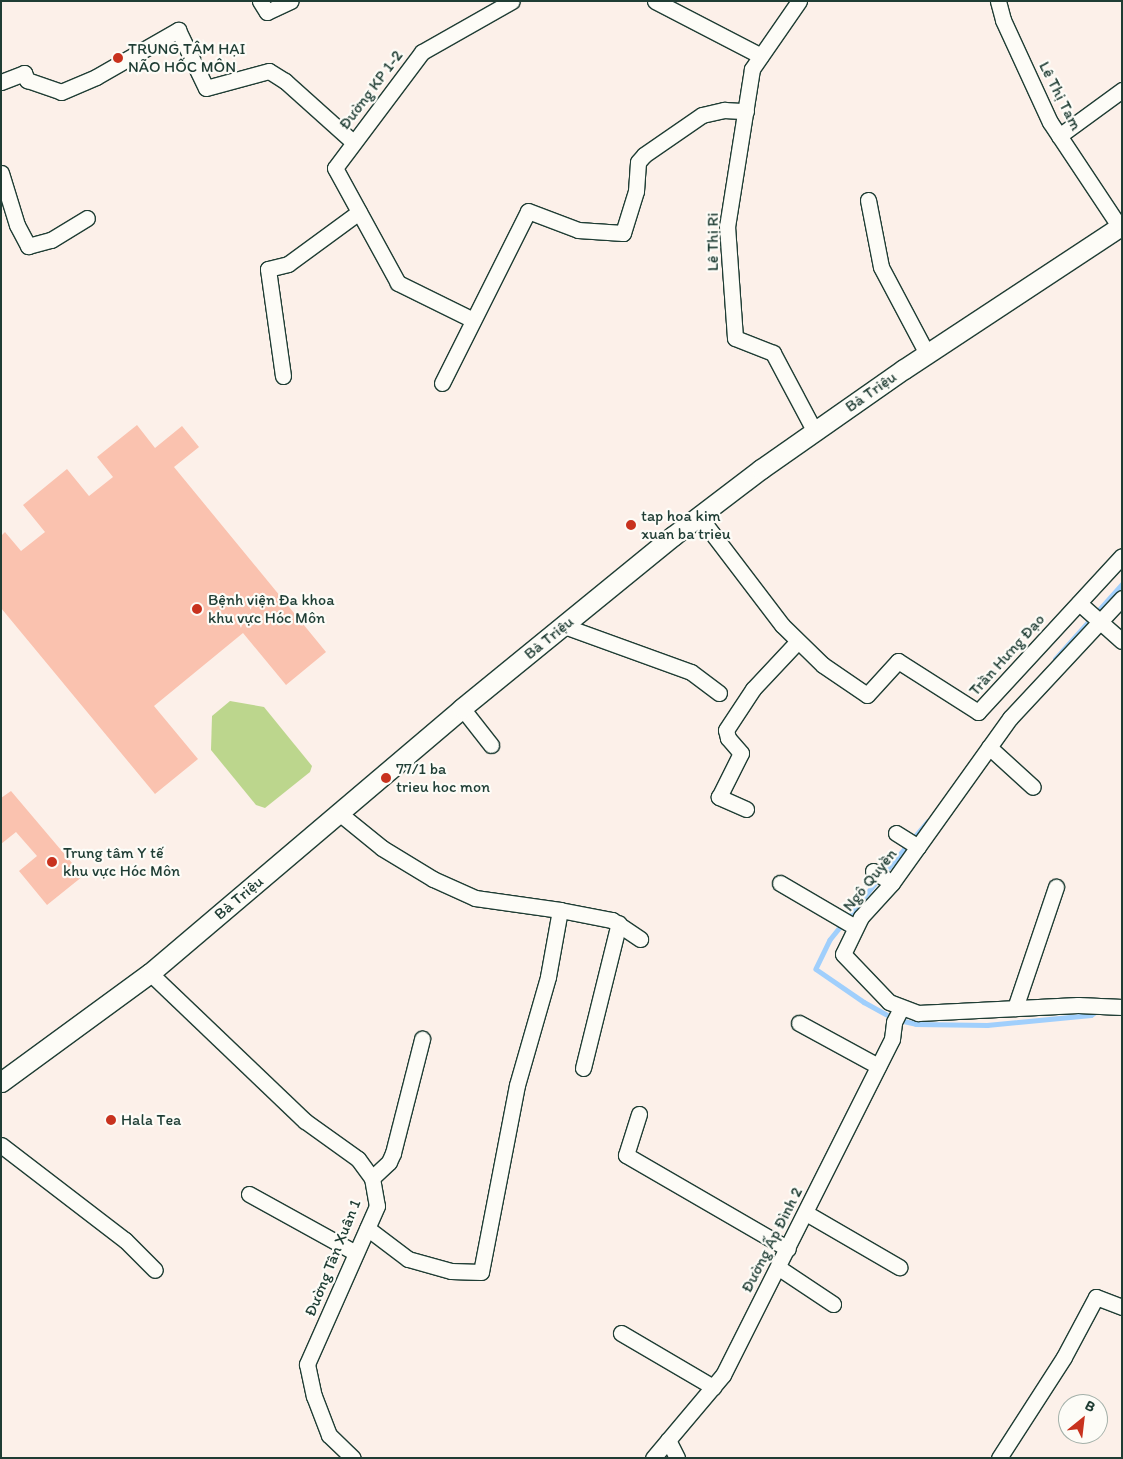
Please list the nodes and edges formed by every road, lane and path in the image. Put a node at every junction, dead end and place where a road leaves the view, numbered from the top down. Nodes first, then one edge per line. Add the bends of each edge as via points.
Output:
1 (260, 1) edge
2 (291, 1) edge
3 (512, 1) edge
4 (655, 1) edge
5 (799, 1) edge
6 (998, 1) edge
7 (761, 56) junction
8 (1, 82) edge
9 (1122, 90) edge
10 (746, 111) junction
11 (1059, 136) junction
12 (353, 142) junction
13 (1, 173) edge
14 (868, 200) dead end
15 (359, 212) junction
16 (87, 218) dead end
17 (1121, 226) edge
18 (473, 320) junction
19 (927, 354) junction
20 (283, 376) dead end
21 (442, 383) dead end
22 (815, 432) junction
23 (699, 516) junction
24 (1122, 556) edge
25 (1122, 598) edge
26 (1079, 602) junction
27 (1100, 621) junction
28 (564, 626) junction
29 (1122, 640) edge
30 (797, 642) junction
31 (719, 693) dead end
32 (462, 708) junction
33 (491, 745) dead end
34 (989, 747) junction
35 (1033, 786) dead end
36 (746, 809) dead end
37 (339, 813) junction
38 (873, 871) dead end
39 (890, 882) junction
40 (780, 883) dead end
41 (1056, 887) dead end
42 (560, 910) junction
43 (619, 923) junction
44 (853, 926) junction
45 (640, 939) dead end
46 (150, 973) junction
47 (1122, 1007) edge
48 (1015, 1008) junction
49 (897, 1016) junction
50 (799, 1023) dead end
51 (422, 1039) dead end
52 (878, 1066) junction
53 (583, 1068) dead end
54 (1, 1082) edge
55 (639, 1114) dead end
56 (1, 1145) edge
57 (372, 1178) junction
58 (249, 1194) dead end
59 (806, 1213) junction
60 (367, 1228) junction
61 (788, 1248) junction
62 (356, 1254) junction
63 (899, 1267) dead end
64 (779, 1268) junction
65 (154, 1270) dead end
66 (833, 1304) dead end
67 (1122, 1307) edge
68 (621, 1333) dead end
69 (714, 1387) junction
70 (668, 1440) junction
71 (353, 1458) edge
72 (653, 1458) edge
73 (677, 1458) edge
74 (999, 1458) edge

1 - 2 street via 267,12
3 - 12 street, Đường KP 1-2 via 422,52
4 - 7 street
5 - 7 street, Lê Thị Ri
6 - 11 street, Lê Thị Tam via 1003,20
7 - 10 street, Lê Thị Ri via 752,69
8 - 12 street via 24,73 27,80 61,92 96,77 178,30 206,88 269,72 284,81
9 - 11 street
10 - 18 street via 724,110 702,115 644,155 638,162 636,191 623,232 578,230 528,211
10 - 22 street, Lê Thị Ri via 727,226 735,338 740,343 773,353
11 - 17 street, Lê Thị Tam
12 - 15 street, Đường KP 1-2 via 334,168
13 - 16 street via 17,225 28,246 52,240
14 - 19 street via 881,267
15 - 18 street via 398,283
15 - 20 street via 288,264 268,270
17 - 19 street, Bà Triệu
18 - 21 street
19 - 22 street, Bà Triệu
22 - 23 street, Bà Triệu
23 - 28 street, Bà Triệu
23 - 30 street, Trần Hưng Đạo
24 - 26 street, Trần Hưng Đạo
25 - 27 street, Ngô Quyền
26 - 27 street
26 - 30 street, Trần Hưng Đạo via 978,712 898,661 867,696
27 - 29 street
27 - 34 street, Ngô Quyền via 1010,718
28 - 31 street via 691,672
28 - 32 street, Bà Triệu
30 - 36 street via 753,689 726,730 728,738 741,753 719,798
32 - 33 street
32 - 37 street, Bà Triệu
34 - 35 street
34 - 39 street, Ngô Quyền via 908,840
37 - 42 street via 382,848 433,879 475,898
37 - 46 street, Bà Triệu
38 - 39 street
39 - 44 street, Ngô Quyền
40 - 44 street
41 - 48 street
42 - 43 street
42 - 60 street via 548,976 517,1085 481,1272 452,1271 408,1259
43 - 45 street
43 - 53 street
44 - 49 street, Ngô Quyền via 843,954 889,1002
46 - 54 street, Bà Triệu
46 - 57 street, Đường Tân Xuân 1 via 305,1121 358,1158
47 - 48 street, Ngô Quyền
48 - 49 street, Ngô Quyền
49 - 52 street, Đường Ấp Đình 2 via 892,1039
50 - 52 street
51 - 57 street via 393,1153 389,1162
52 - 59 street, Đường Ấp Đình 2
55 - 61 street via 626,1155
56 - 65 street via 125,1240
57 - 60 street, Đường Tân Xuân 1 via 376,1206
58 - 62 street
59 - 61 street, Đường Ấp Đình 2
59 - 63 street
60 - 62 street, Đường Tân Xuân 1
61 - 64 street, Đường Ấp Đình 2
62 - 71 street, Đường Tân Xuân 1 via 308,1364 314,1396 329,1435
64 - 66 street
64 - 69 street, Đường Ấp Đình 2
67 - 74 street via 1096,1297 1064,1357
68 - 69 street
69 - 70 street, Đường Ấp Đình 2
70 - 72 street, Đường Ấp Đình 2
70 - 73 street

